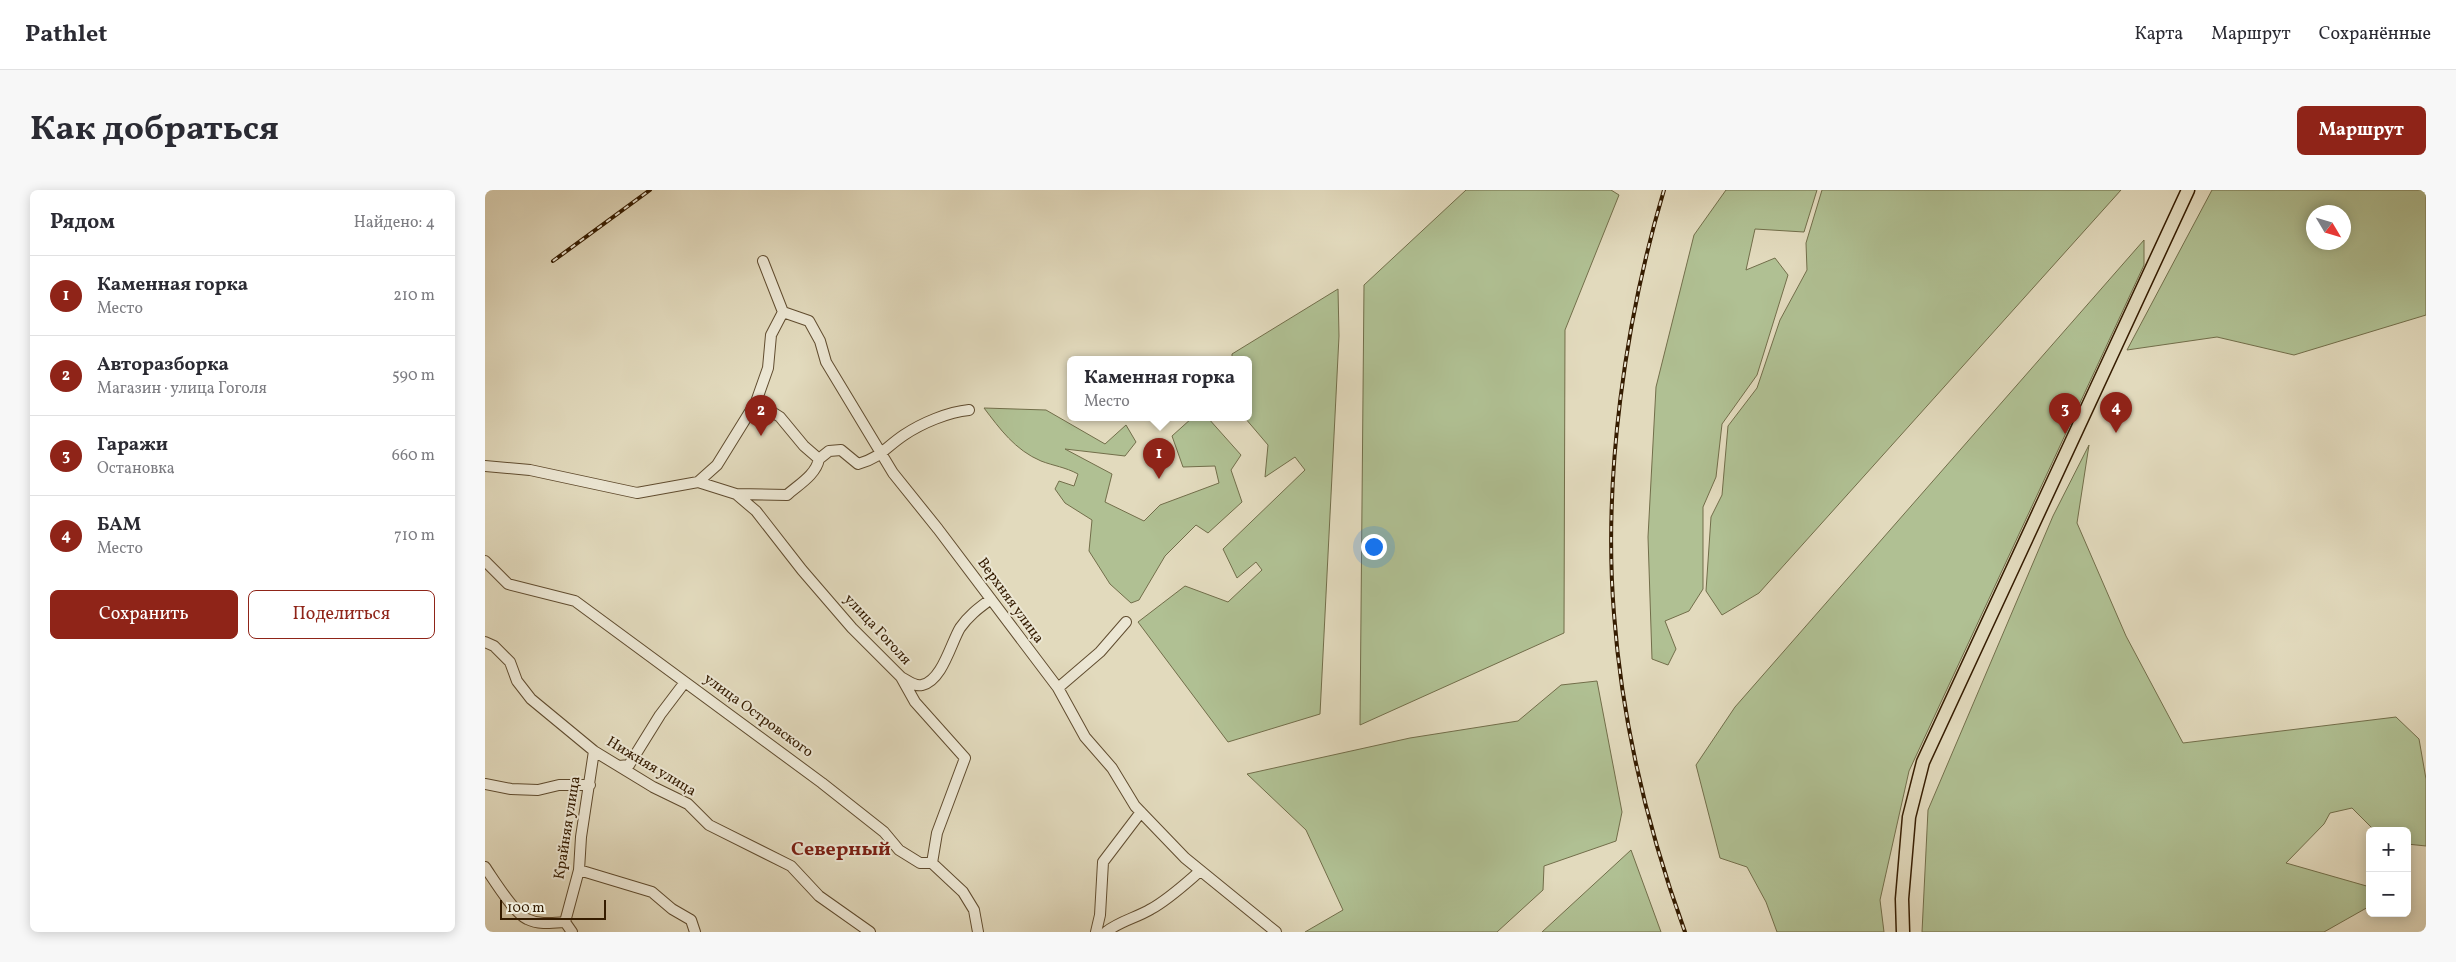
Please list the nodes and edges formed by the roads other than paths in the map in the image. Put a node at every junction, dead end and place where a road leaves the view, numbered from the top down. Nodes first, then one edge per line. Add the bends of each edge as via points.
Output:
1 (2188, 190) edge
2 (763, 262) dead end
3 (783, 312) junction
4 (755, 402) junction
5 (969, 410) dead end
6 (882, 452) junction
7 (819, 459) junction
8 (485, 466) edge
9 (698, 482) junction
10 (736, 494) junction
11 (485, 562) edge
12 (991, 599) junction
13 (1126, 622) dead end
14 (485, 642) edge
15 (901, 677) junction
16 (685, 682) junction
17 (1058, 688) junction
18 (594, 751) junction
19 (619, 766) junction
20 (485, 784) edge
21 (590, 785) junction
22 (1141, 812) junction
23 (932, 863) junction
24 (485, 867) edge
25 (579, 870) junction
26 (1200, 871) junction
27 (565, 922) junction
28 (572, 932) edge
29 (695, 932) edge
30 (870, 932) edge
31 (978, 932) edge
32 (1096, 932) edge
33 (1106, 932) edge
34 (1276, 932) edge
35 (1903, 932) edge

1 - 35 main road via 1923,762 1909,818 1902,899
2 - 3 street
3 - 4 street via 771,335 768,368
3 - 6 street, Верхняя улица via 809,321 820,341 826,362
4 - 7 street via 780,418
4 - 9 street via 717,465
5 - 6 street via 932,421
6 - 7 street via 874,460 859,464 841,450 829,451
6 - 12 street, Верхняя улица via 893,474
7 - 10 street via 811,474 787,495
8 - 9 street via 530,470 637,493
9 - 10 street, улица Гоголя
10 - 15 street, улица Гоголя via 755,511 801,570 867,645
11 - 16 street, улица Островского via 507,584 575,601
12 - 15 street via 973,611 959,629 952,649 930,681 914,684
12 - 17 street, Верхняя улица
13 - 17 street via 1099,652
14 - 18 street, Нижняя улица via 510,662 517,681 531,699
15 - 23 street, улица Гоголя via 915,702 965,758 937,833
16 - 19 street via 660,715 638,754 629,765
16 - 23 street, улица Островского via 830,789 884,832 899,850 920,863
17 - 22 street, Верхняя улица via 1085,736 1112,768
18 - 19 street, Нижняя улица
18 - 21 street, Крайняя улица
19 - 30 street, Нижняя улица via 688,804 709,825 791,866 819,896
20 - 21 street via 538,790 559,785
21 - 25 street, Крайняя улица
22 - 26 street, Верхняя улица
22 - 32 street via 1103,862
23 - 31 street, улица Островского via 963,892 974,910
24 - 27 street via 525,919 545,924
25 - 27 street, Крайняя улица
25 - 29 street via 652,892 672,910 691,920
26 - 33 street via 1150,910 1118,922
26 - 34 street, Верхняя улица
27 - 28 street

